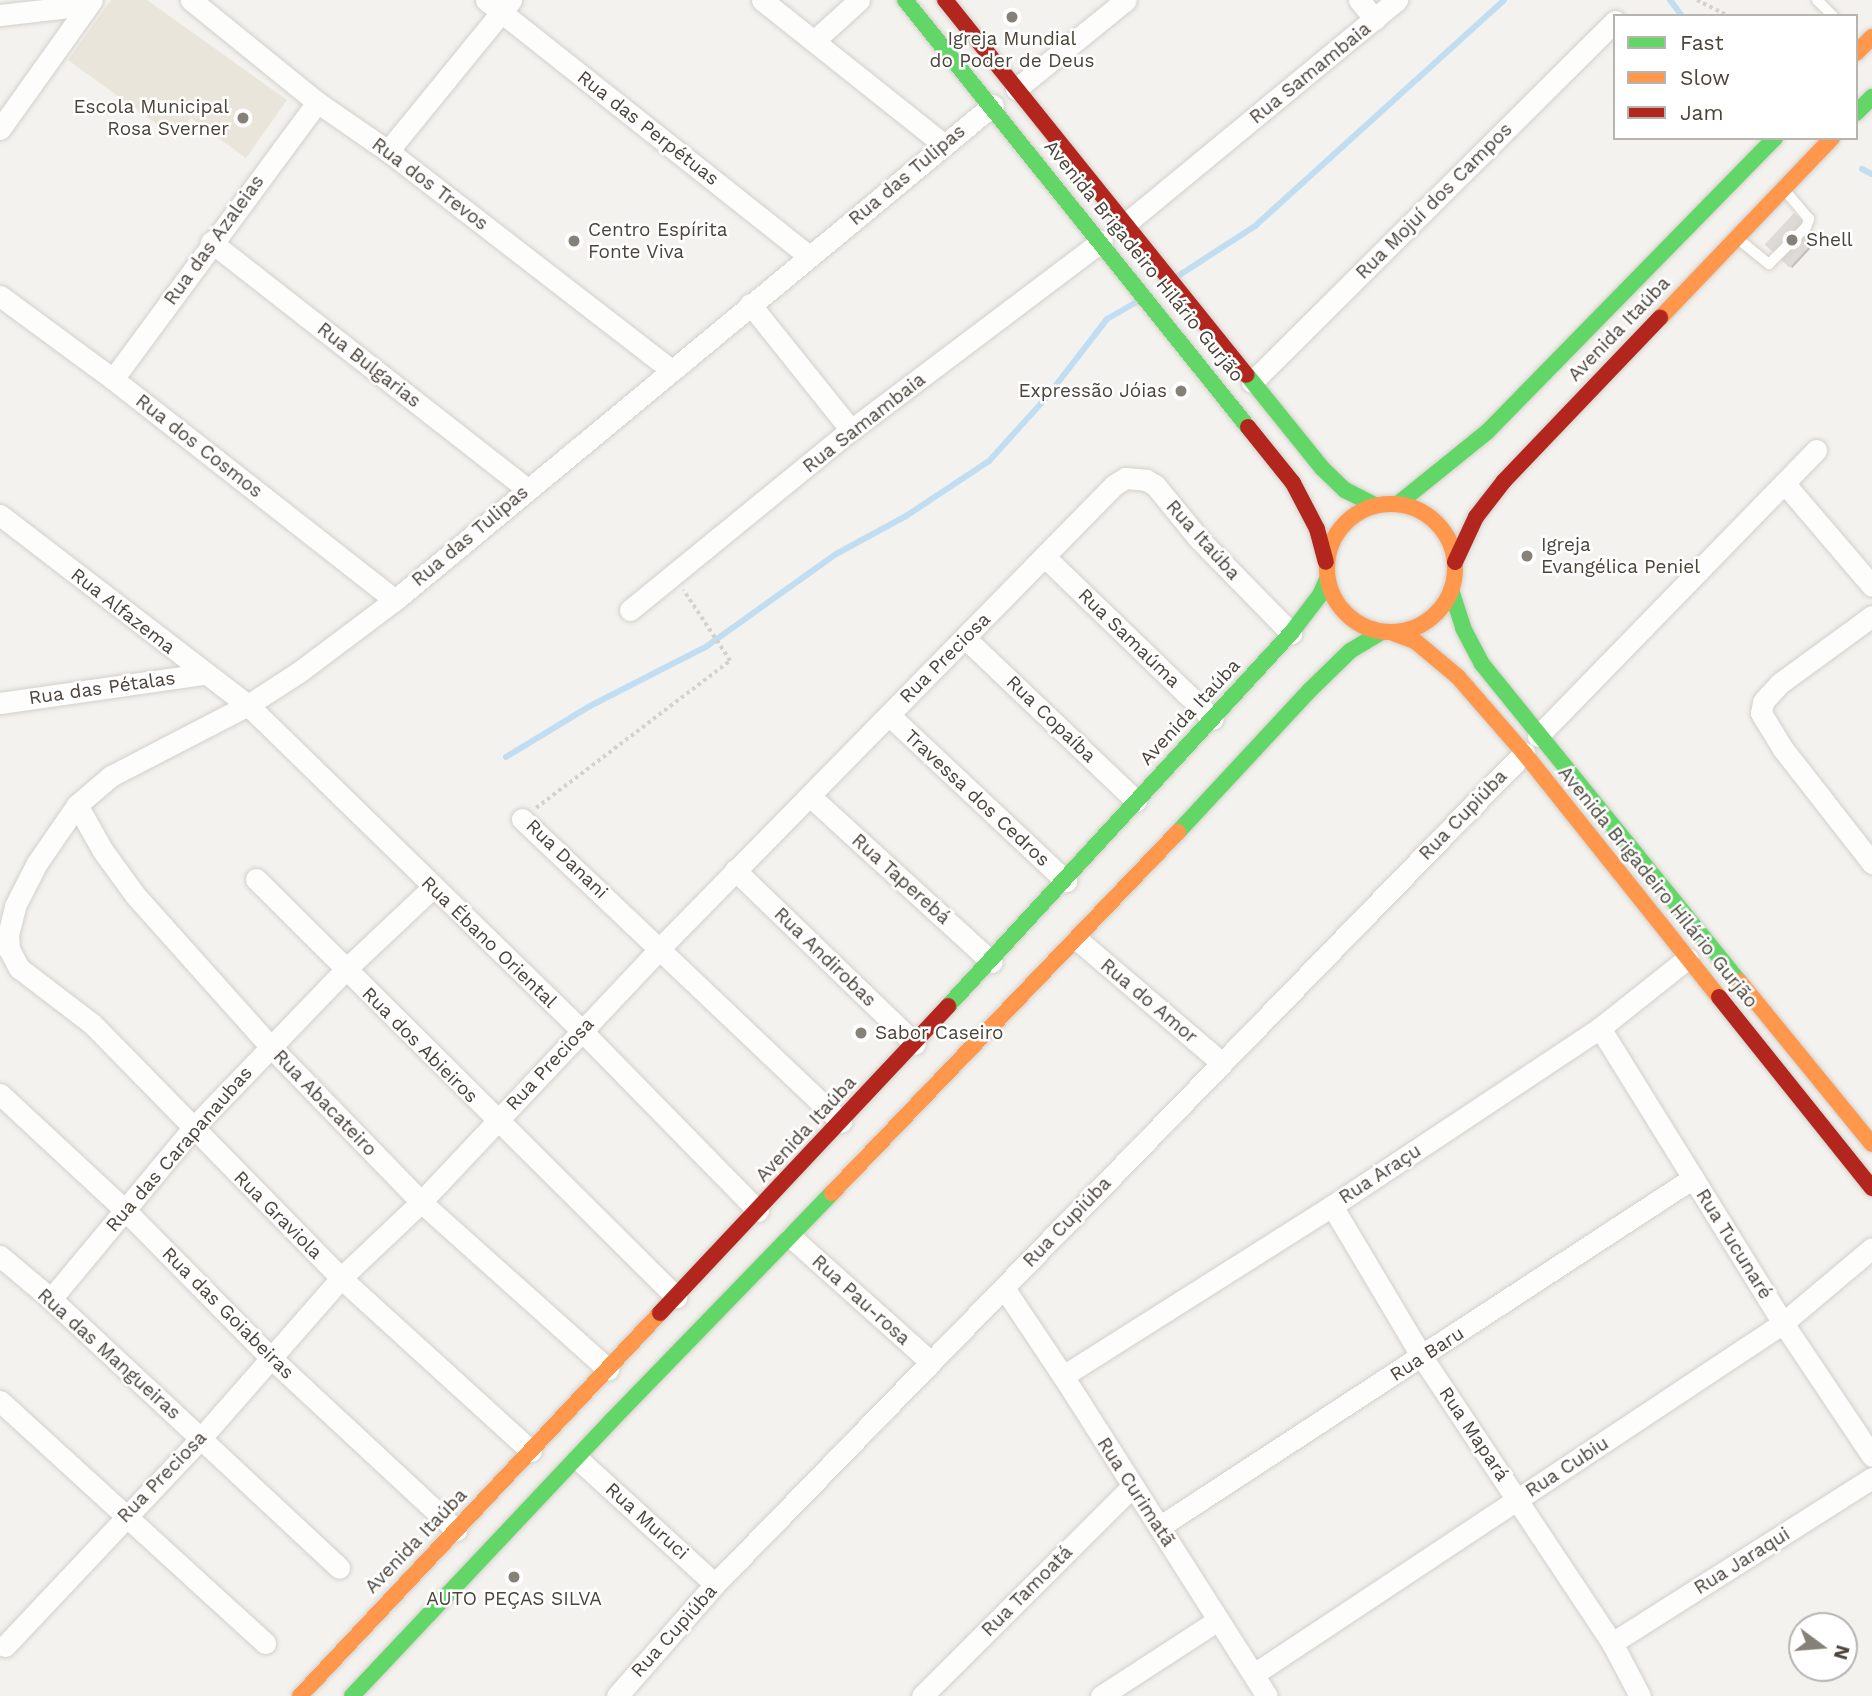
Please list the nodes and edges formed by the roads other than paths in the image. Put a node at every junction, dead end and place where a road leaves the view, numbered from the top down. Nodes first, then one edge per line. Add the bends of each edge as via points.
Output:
1 (191, 0) edge
2 (762, 0) edge
3 (859, 0) edge
4 (905, 0) edge
5 (945, 0) edge
6 (1126, 0) edge
7 (1359, 0) edge
8 (1397, 0) edge
9 (1817, 0) edge
10 (90, 3) edge
11 (500, 4) edge
12 (1831, 14) edge
13 (0, 15) edge
14 (1375, 19) junction
15 (1613, 23) edge
16 (814, 41) junction
17 (1016, 89) junction
18 (1872, 97) edge
19 (317, 102) junction
20 (992, 105) junction
21 (1858, 111) edge
22 (0, 129) edge
23 (1773, 140) edge
24 (1830, 140) edge
25 (943, 144) junction
26 (388, 151) junction
27 (1783, 188) junction
28 (1124, 225) junction
29 (1736, 237) junction
30 (1102, 241) junction
31 (211, 242) junction
32 (809, 256) junction
33 (0, 296) edge
34 (750, 304) junction
35 (1626, 307) junction
36 (1648, 329) junction
37 (1598, 335) junction
38 (1621, 358) junction
39 (670, 369) junction
40 (113, 379) junction
41 (1252, 382) junction
42 (851, 430) junction
43 (1816, 450) dead end
44 (1786, 484) junction
45 (526, 488) junction
46 (1107, 493) joint
47 (1399, 503) junction
48 (1374, 505) junction
49 (0, 515) edge
50 (1045, 557) junction
51 (1455, 562) junction
52 (1326, 570) junction
53 (1872, 586) edge
54 (1451, 590) junction
55 (395, 600) junction
56 (630, 610) dead end
57 (1872, 615) edge
58 (1388, 632) junction
59 (1291, 633) junction
60 (965, 638) junction
61 (204, 674) junction
62 (0, 703) edge
63 (248, 705) junction
64 (889, 715) junction
65 (1213, 719) junction
66 (1538, 736) junction
67 (1524, 753) junction
68 (810, 796) junction
69 (1136, 801) junction
70 (77, 805) junction
71 (522, 819) road end
72 (1872, 863) edge
73 (735, 870) junction
74 (256, 879) dead end
75 (1066, 881) junction
76 (433, 887) junction
77 (1078, 940) junction
78 (660, 948) junction
79 (1688, 958) junction
80 (992, 962) junction
81 (345, 970) junction
82 (29, 977) joint
83 (1600, 1028) junction
84 (581, 1030) junction
85 (915, 1044) junction
86 (270, 1046) junction
87 (1221, 1062) junction
88 (0, 1094) edge
89 (497, 1122) junction
90 (841, 1122) junction
91 (192, 1129) junction
92 (1872, 1144) edge
93 (1693, 1178) junction
94 (1872, 1188) edge
95 (421, 1202) junction
96 (1332, 1206) junction
97 (125, 1210) junction
98 (758, 1210) junction
99 (791, 1237) junction
100 (1872, 1248) edge
101 (0, 1256) edge
102 (341, 1279) junction
103 (1004, 1288) junction
104 (676, 1297) junction
105 (51, 1299) junction
106 (1783, 1323) junction
107 (1422, 1357) junction
108 (271, 1358) junction
109 (931, 1362) junction
110 (608, 1369) junction
111 (1063, 1376) junction
112 (0, 1401) edge
113 (598, 1407) junction
114 (201, 1438) junction
115 (531, 1451) junction
116 (1872, 1456) edge
117 (578, 1459) junction
118 (1872, 1478) edge
119 (1132, 1487) junction
120 (1517, 1500) junction
121 (126, 1514) junction
122 (1159, 1527) junction
123 (456, 1530) junction
124 (339, 1568) dead end
125 (715, 1584) junction
126 (1219, 1620) junction
127 (265, 1643) dead end
128 (1612, 1643) junction
129 (5, 1646) dead end
130 (1254, 1674) junction
131 (300, 1696) edge
132 (352, 1696) edge
133 (617, 1696) edge
134 (922, 1696) edge
135 (1101, 1696) edge
136 (1267, 1696) edge
137 (1640, 1696) edge

1 - 19 street, Rua dos Trevos
2 - 16 street
3 - 16 street
4 - 20 street, Avenida Brigadeiro Hilário Gurjão
5 - 17 street, Avenida Brigadeiro Hilário Gurjão
6 - 17 street
7 - 14 street
8 - 14 street, Rua Samambaia
9 - 12 lane
10 - 13 street
10 - 22 street
11 - 26 street
11 - 32 street, Rua das Perpétuas
14 - 28 street, Rua Samambaia
15 - 41 street, Rua Mojuí dos Campos
16 - 25 street
17 - 28 street, Avenida Brigadeiro Hilário Gurjão
18 - 21 street
19 - 26 street, Rua dos Trevos
19 - 31 street, Rua das Azaleias
20 - 25 street, Rua das Tulipas
20 - 30 street, Avenida Brigadeiro Hilário Gurjão
23 - 35 street, Avenida Itaúba
24 - 27 street, Avenida Itaúba
25 - 32 street, Rua das Tulipas
26 - 39 street, Rua dos Trevos
27 - 29 street, Avenida Itaúba
27 - 29 lane via 1809,223 1773,263 1764,262
28 - 41 street, Avenida Brigadeiro Hilário Gurjão
29 - 36 street, Avenida Itaúba
30 - 42 street, Rua Samambaia
30 - 52 street, Avenida Brigadeiro Hilário Gurjão via 1293,483 1318,529
31 - 40 street, Rua das Azaleias
31 - 45 street, Rua Bulgarias
32 - 34 street, Rua das Tulipas
33 - 40 street, Rua dos Cosmos
34 - 39 street, Rua das Tulipas
34 - 42 street
35 - 36 street
35 - 37 street, Avenida Itaúba
36 - 38 street, Avenida Itaúba
37 - 38 street
37 - 47 street, Avenida Itaúba
38 - 51 street, Avenida Itaúba via 1504,481 1476,517
39 - 45 street, Rua das Tulipas
40 - 55 street, Rua dos Cosmos
41 - 48 street, Avenida Brigadeiro Hilário Gurjão via 1322,468 1345,490
42 - 56 street, Rua Samambaia
43 - 44 street
44 - 53 street
44 - 66 street
45 - 55 street, Rua das Tulipas
46 - 50 street, Rua Preciosa
46 - 59 street, Rua Itaúba via 1125,478 1154,485 1199,539
47 - 48 street
47 - 51 street via 1420,510 1437,523 1450,541
48 - 52 street via 1342,526 1330,547
49 - 61 street, Rua Alfazema
50 - 60 street, Rua Preciosa
50 - 65 street, Rua Samaúma
51 - 54 street
52 - 58 street via 1334,598 1346,614 1362,626
52 - 59 street, Avenida Itaúba via 1315,602
54 - 58 street via 1444,604 1422,624
54 - 66 street, Avenida Brigadeiro Hilário Gurjão via 1463,628 1482,664
55 - 63 street, Rua das Tulipas
57 - 72 street via 1780,683 1763,702 1761,713 1783,749
58 - 67 street, Avenida Brigadeiro Hilário Gurjão via 1431,652
58 - 77 street, Avenida Itaúba via 1350,651 1309,691
59 - 65 street, Avenida Itaúba
60 - 64 street, Rua Preciosa
60 - 69 street, Rua Copaíba
61 - 62 street, Rua das Pétalas
61 - 63 street, Rua Alfazema
63 - 70 street, Rua das Tulipas via 111,776
63 - 76 street, Rua Ébano Oriental
64 - 68 street, Rua Preciosa
64 - 75 street, Travessa dos Cedros
65 - 69 street, Avenida Itaúba
66 - 92 street, Avenida Brigadeiro Hilário Gurjão
67 - 79 street, Avenida Brigadeiro Hilário Gurjão
67 - 87 street, Rua Cupiúba
68 - 73 street, Rua Preciosa
68 - 80 street, Rua Taperebá
69 - 75 street, Avenida Itaúba
70 - 82 street, Rua das Tulipas via 37,863 10,922 12,959
70 - 86 street, Rua Abacateiro via 135,895
71 - 78 street, Rua Danani
73 - 78 street, Rua Preciosa
73 - 85 street, Rua Andirobas
74 - 81 street, Rua dos Abieiros
75 - 80 street, Avenida Itaúba
76 - 81 street, Rua das Carapanaubas
76 - 84 street, Rua Ébano Oriental
77 - 87 street, Rua do Amor
77 - 99 street, Avenida Itaúba
78 - 84 street, Rua Preciosa
78 - 90 street, Rua Danani
79 - 83 street, Rua Araçu
79 - 94 street, Avenida Brigadeiro Hilário Gurjão
80 - 85 street, Avenida Itaúba
81 - 86 street, Rua das Carapanaubas
81 - 89 street, Rua dos Abieiros
82 - 91 street, Rua Graviola via 91,1023
83 - 93 street, Rua Tucunaré
83 - 96 street, Rua Araçu
84 - 89 street, Rua Preciosa
84 - 98 street, Rua Ébano Oriental
85 - 90 street, Avenida Itaúba
86 - 91 street, Rua das Carapanaubas
86 - 95 street, Rua Abacateiro
87 - 103 street, Rua Cupiúba
88 - 97 street, Rua das Goiabeiras
89 - 95 street, Rua Preciosa
89 - 104 street, Rua dos Abieiros
90 - 98 street, Avenida Itaúba
91 - 97 street, Rua das Carapanaubas
91 - 102 street, Rua Graviola
93 - 106 street, Rua Tucunaré
93 - 107 street, Rua Baru
95 - 102 street, Rua Preciosa
95 - 110 street, Rua Abacateiro
96 - 107 street, Rua Mapará
96 - 111 street, Rua Araçu
97 - 105 street, Rua das Carapanaubas
97 - 108 street, Rua das Goiabeiras
98 - 104 street, Avenida Itaúba
99 - 109 street, Rua Pau-rosa
99 - 113 street, Avenida Itaúba
100 - 106 street, Rua Cubiu
101 - 105 street, Rua das Mangueiras
102 - 108 street, Rua Preciosa
102 - 115 street, Rua Graviola
103 - 109 street, Rua Cupiúba
103 - 111 street, Rua Curimatã
104 - 110 street, Avenida Itaúba
105 - 114 street, Rua das Mangueiras
106 - 116 street, Rua Tucunaré
106 - 120 street, Rua Cubiu
107 - 120 street, Rua Mapará
107 - 122 street, Rua Baru
108 - 114 street, Rua Preciosa
108 - 123 street, Rua das Goiabeiras
109 - 125 street, Rua Cupiúba
110 - 113 street, Avenida Itaúba
111 - 119 street, Rua Curimatã
112 - 121 street
113 - 115 street, Avenida Itaúba
113 - 117 street, Avenida Itaúba
114 - 121 street, Rua Preciosa
114 - 124 street, Rua das Mangueiras
115 - 123 street, Avenida Itaúba
117 - 125 street, Rua Muruci
117 - 132 street, Avenida Itaúba
118 - 128 street, Rua Jaraqui
119 - 122 street, Rua Curimatã
119 - 134 street, Rua Tamoatá
120 - 128 street, Rua Mapará
120 - 130 street, Rua Cubiu
121 - 127 street
121 - 129 street, Rua Preciosa
122 - 126 street, Rua Curimatã
123 - 131 street, Avenida Itaúba
125 - 133 street, Rua Cupiúba
126 - 130 street, Rua Curimatã
126 - 135 street
128 - 137 street, Rua Mapará
130 - 136 street, Rua Curimatã

